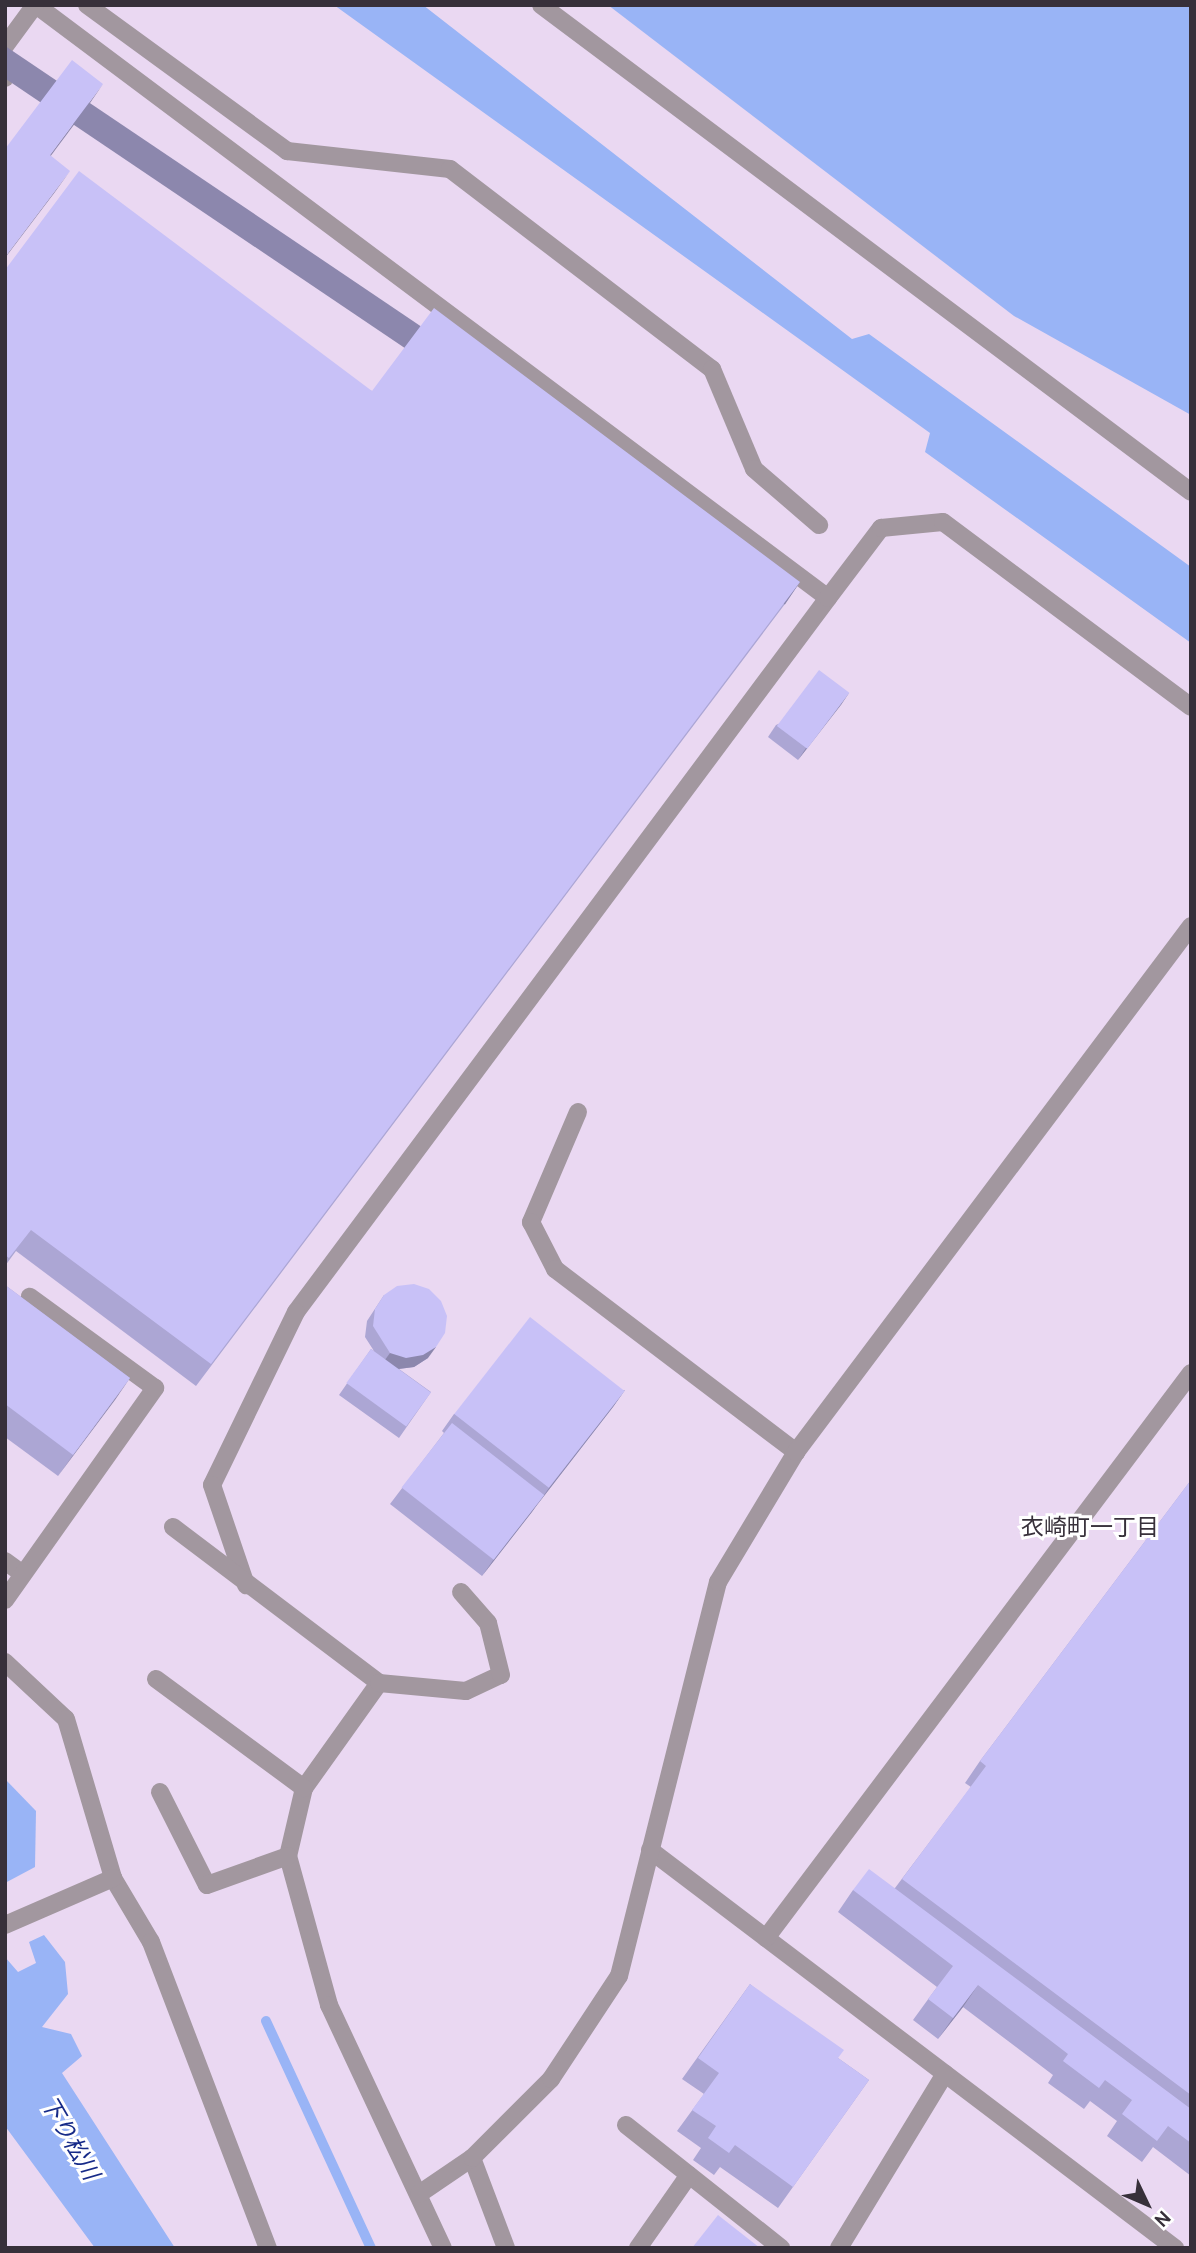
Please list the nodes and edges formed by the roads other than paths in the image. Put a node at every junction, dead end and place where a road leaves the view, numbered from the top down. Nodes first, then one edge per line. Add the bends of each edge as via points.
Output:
1 (36, 5) edge
2 (88, 5) edge
3 (541, 5) edge
4 (5, 46) edge
5 (1191, 492) edge
6 (819, 526) dead end
7 (828, 598) junction
8 (1191, 707) edge
9 (1191, 926) edge
10 (578, 1112) dead end
11 (30, 1297) dead end
12 (1191, 1373) edge
13 (796, 1452) junction
14 (173, 1527) dead end
15 (5, 1561) edge
16 (23, 1574) junction
17 (246, 1585) junction
18 (461, 1592) dead end
19 (5, 1600) edge
20 (5, 1662) edge
21 (156, 1679) dead end
22 (379, 1683) junction
23 (304, 1788) junction
24 (160, 1793) dead end
25 (650, 1850) junction
26 (288, 1856) junction
27 (113, 1878) junction
28 (5, 1924) edge
29 (766, 1938) junction
30 (945, 2074) junction
31 (626, 2125) dead end
32 (472, 2158) junction
33 (688, 2175) junction
34 (419, 2194) junction
35 (268, 2248) edge
36 (443, 2248) edge
37 (506, 2248) edge
38 (638, 2248) edge
39 (781, 2248) edge
40 (839, 2248) edge
41 (1175, 2248) edge

1 - 4 street
1 - 7 street
2 - 6 street via 287,151 450,169 712,369 754,469
3 - 5 street
7 - 8 street via 881,528 943,522
7 - 17 street via 296,1312 212,1485
9 - 13 street
10 - 13 street via 531,1222 555,1269
11 - 16 street via 155,1388
12 - 29 street
13 - 25 street via 718,1582
14 - 17 street
15 - 16 street
16 - 19 street
17 - 22 street
18 - 22 street via 488,1623 501,1675 466,1691
20 - 27 street via 66,1719
21 - 23 street
22 - 23 street
23 - 26 street
24 - 26 street via 207,1885
25 - 29 street
25 - 32 street via 619,1976 551,2079
26 - 34 street via 329,2005
27 - 28 street
27 - 35 street via 151,1942
29 - 30 street
30 - 40 street
30 - 41 street
31 - 33 street
32 - 34 street
32 - 37 street
33 - 38 street
33 - 39 street
34 - 36 street

